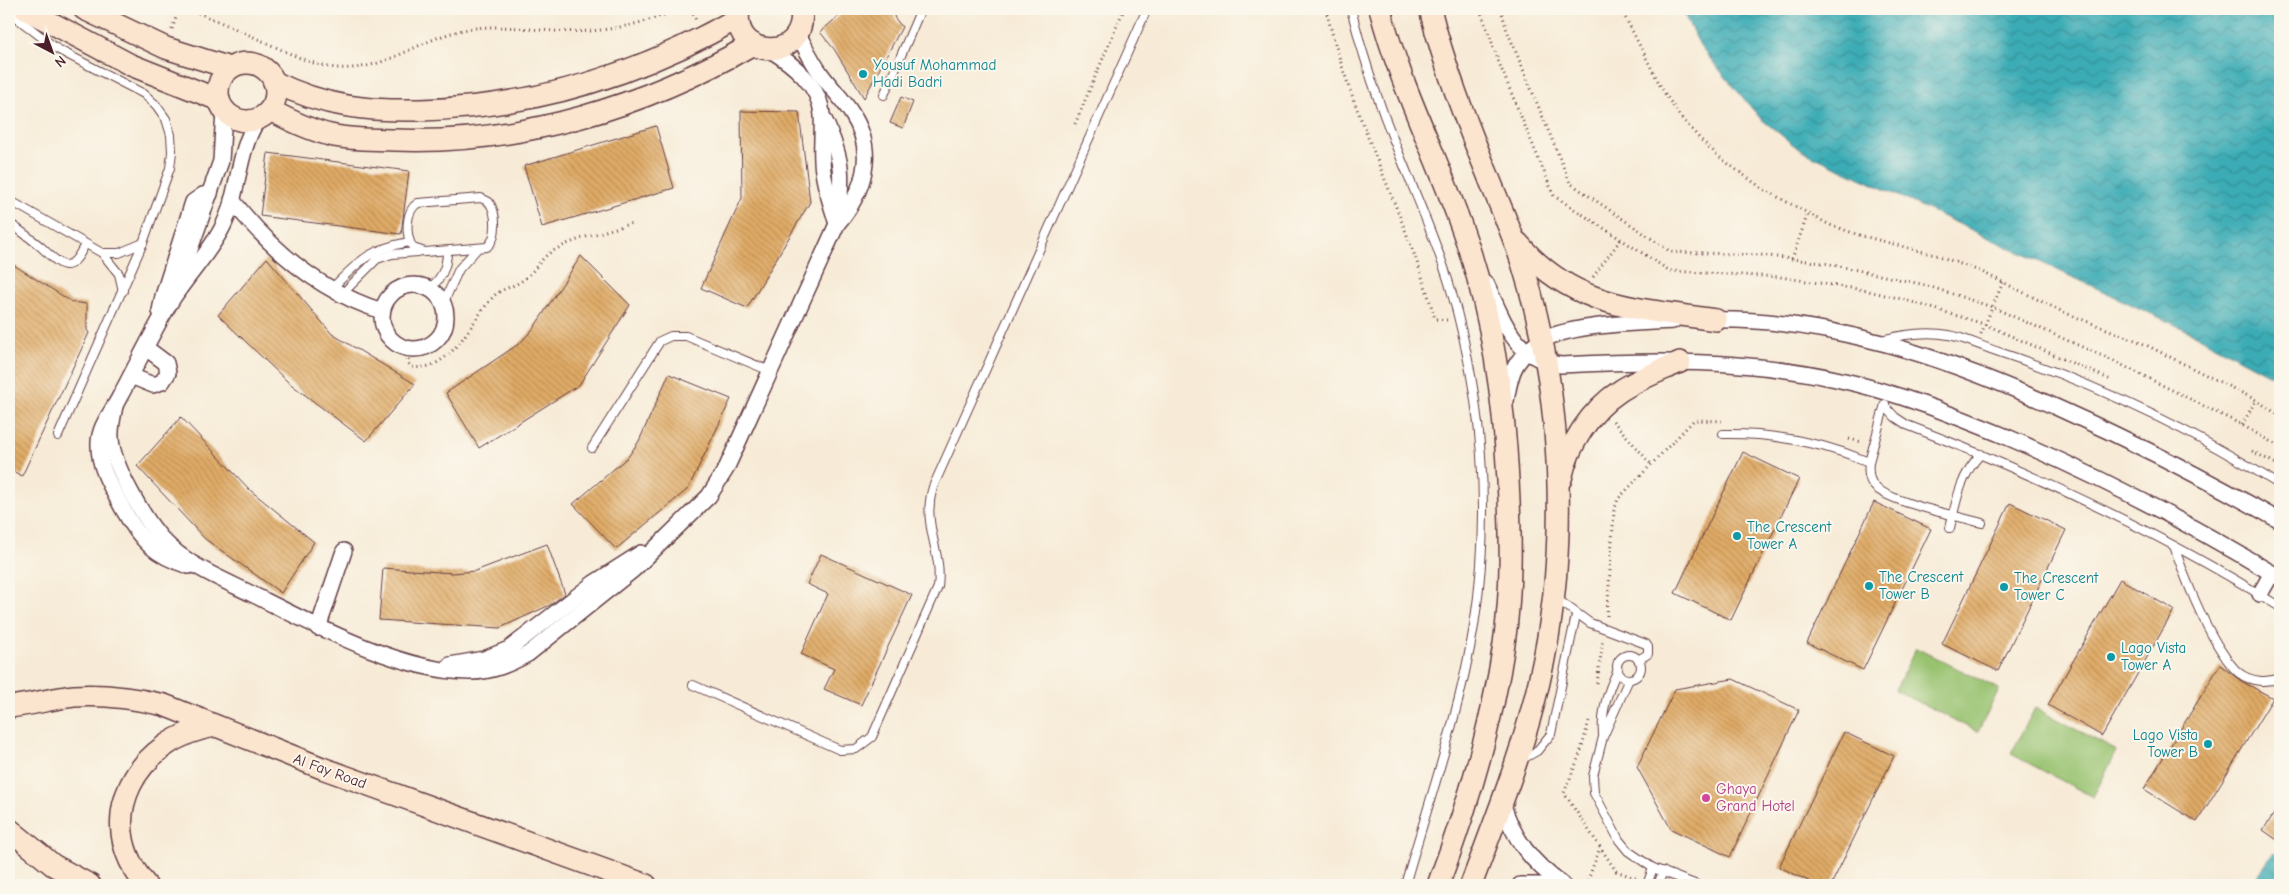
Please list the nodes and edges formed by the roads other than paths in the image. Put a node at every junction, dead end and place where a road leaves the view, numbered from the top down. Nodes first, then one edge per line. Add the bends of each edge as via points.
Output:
1 (25, 9) edge
2 (85, 9) edge
3 (921, 9) edge
4 (1147, 9) edge
5 (1351, 9) edge
6 (1380, 9) edge
7 (1430, 9) edge
8 (9, 12) edge
9 (738, 13) edge
10 (803, 17) edge
11 (761, 47) junction
12 (230, 68) junction
13 (274, 82) junction
14 (884, 95) dead end
15 (222, 106) junction
16 (822, 114) junction
17 (264, 115) junction
18 (863, 139) junction
19 (838, 150) junction
20 (210, 194) junction
21 (9, 200) edge
22 (232, 200) junction
23 (203, 214) junction
24 (225, 222) junction
25 (9, 223) edge
26 (253, 224) junction
27 (837, 224) junction
28 (1514, 238) junction
29 (143, 242) junction
30 (409, 242) junction
31 (85, 244) junction
32 (476, 250) junction
33 (447, 251) junction
34 (418, 252) junction
35 (102, 253) junction
36 (1470, 253) junction
37 (429, 289) junction
38 (123, 291) junction
39 (335, 293) junction
40 (171, 301) junction
41 (443, 304) junction
42 (382, 311) junction
43 (1716, 320) junction
44 (161, 321) junction
45 (1880, 341) junction
46 (1534, 346) junction
47 (146, 348) junction
48 (1680, 362) junction
49 (1545, 363) junction
50 (770, 371) junction
51 (131, 376) junction
52 (1886, 400) junction
53 (1504, 412) junction
54 (1723, 434) dead end
55 (58, 436) dead end
56 (592, 448) dead end
57 (1982, 454) junction
58 (1869, 462) junction
59 (2280, 484) edge
60 (1558, 497) junction
61 (1953, 515) junction
62 (2280, 521) edge
63 (1982, 523) dead end
64 (1950, 528) dead end
65 (2174, 546) junction
66 (344, 551) dead end
67 (2276, 575) edge
68 (2260, 594) junction
69 (1553, 596) junction
70 (2280, 607) edge
71 (1576, 615) junction
72 (318, 628) junction
73 (1638, 660) junction
74 (1618, 670) junction
75 (2280, 678) edge
76 (1629, 679) junction
77 (693, 685) dead end
78 (9, 707) edge
79 (215, 726) junction
80 (1603, 737) junction
81 (1517, 762) junction
82 (1502, 802) junction
83 (9, 828) edge
84 (1653, 868) junction
85 (1663, 871) junction
86 (1648, 884) edge
87 (90, 885) edge
88 (146, 885) edge
89 (646, 885) edge
90 (1405, 885) edge
91 (1438, 885) edge
92 (1472, 885) edge
93 (1520, 885) edge
94 (1562, 885) edge
95 (1658, 885) edge
96 (1697, 885) edge

1 - 15 street via 131,65
2 - 12 street via 166,48
3 - 14 lane
4 - 77 lane via 933,487 928,512 939,562 938,587 872,737 856,749 840,750
5 - 90 lane via 1383,113 1427,218 1449,285 1474,395 1482,472 1482,550 1473,627 1456,702
6 - 36 street via 1403,84 1450,194
7 - 28 street via 1444,61
8 - 29 lane via 64,53 144,94 166,119 171,135 170,168
9 - 11 street via 742,33
9 - 13 street via 670,54 616,75 561,92 486,106 409,110 332,105 297,94
10 - 11 street via 785,45
10 - 18 street via 818,69 853,115
11 - 16 street via 792,66 809,82 816,92
11 - 17 street via 638,100 569,121 490,135 410,140 330,135
12 - 13 street via 238,64 256,64 264,68
12 - 15 street via 219,82
13 - 17 street via 275,101
15 - 17 street via 236,120 251,121
15 - 20 street via 221,160
16 - 19 street
16 - 27 street via 824,178
17 - 22 street via 246,143
18 - 19 street
18 - 27 street via 862,182 850,209
19 - 27 street via 842,178
20 - 23 street
20 - 44 street via 197,198 191,208 163,296
21 - 31 lane
22 - 24 street
22 - 26 street
23 - 24 street
23 - 40 street
24 - 26 street
24 - 40 street
25 - 31 lane via 32,238 59,264 73,263
26 - 39 street via 278,252
27 - 50 street
28 - 43 street via 1545,270 1581,293 1618,305
28 - 46 street via 1533,302
29 - 35 lane via 119,254
29 - 38 lane
30 - 32 lane via 410,211 418,203 481,198 492,206 494,238 487,248
30 - 34 lane
30 - 39 lane via 370,253
31 - 35 lane
32 - 33 lane
32 - 41 lane via 452,280
33 - 34 lane
33 - 37 lane via 441,276
34 - 39 lane via 377,259
35 - 38 lane via 119,274
36 - 46 street via 1512,335
36 - 53 street via 1499,369
37 - 41 street
37 - 42 street via 415,286 400,288
38 - 55 lane
39 - 42 street
40 - 44 street
41 - 42 street via 446,323 436,341 418,349 398,346 385,331
43 - 45 street via 1799,325
43 - 46 street via 1588,328 1552,336
44 - 47 street
45 - 59 lane via 1897,336 1951,335 2021,359 2124,403
45 - 62 street via 1967,370 2091,423 2170,460
46 - 49 street
46 - 53 street via 1516,365
47 - 51 street
47 - 51 street via 166,363 168,373 162,382 153,385
48 - 49 street
48 - 52 street via 1790,370 1836,378
48 - 60 street via 1622,389 1606,401 1580,433 1570,453
49 - 60 street
50 - 56 lane via 686,336 671,336 660,341
50 - 72 street via 718,483 698,507 618,583 514,662 485,671 434,668 393,657
51 - 72 street via 115,406 110,428 113,452 122,474 163,540 205,571
52 - 57 lane via 1895,417 1907,425
52 - 58 lane
52 - 67 street via 1956,416 2061,460
53 - 91 street via 1512,542 1504,645 1487,728
54 - 58 lane via 1787,438 1829,447
57 - 61 lane via 1963,478
57 - 65 lane via 2082,498
58 - 61 lane via 1868,471 1876,488
60 - 69 street
61 - 63 lane
61 - 64 lane
65 - 68 lane
65 - 75 lane via 2198,611 2230,664 2249,678 2261,681
66 - 72 street
67 - 68 street
68 - 70 lane
69 - 71 lane
69 - 81 street via 1540,680
71 - 73 lane via 1605,630 1646,644 1648,654
71 - 81 lane via 1551,734 1537,752
73 - 74 lane via 1634,656 1624,657
73 - 76 lane via 1641,670
74 - 76 lane
74 - 80 lane via 1604,703
76 - 80 lane
78 - 79 street, Al Fay Road via 72,696 118,697 164,705
79 - 88 street via 190,731 165,744 143,765 128,789 121,814 122,839 131,864
79 - 89 street, Al Fay Road
80 - 84 lane via 1593,776 1594,792 1623,846
81 - 82 street
82 - 92 street
82 - 94 street via 1514,835 1524,850
83 - 87 street via 54,865
84 - 85 lane
84 - 86 lane
85 - 95 lane
85 - 96 lane
93 - 94 street

